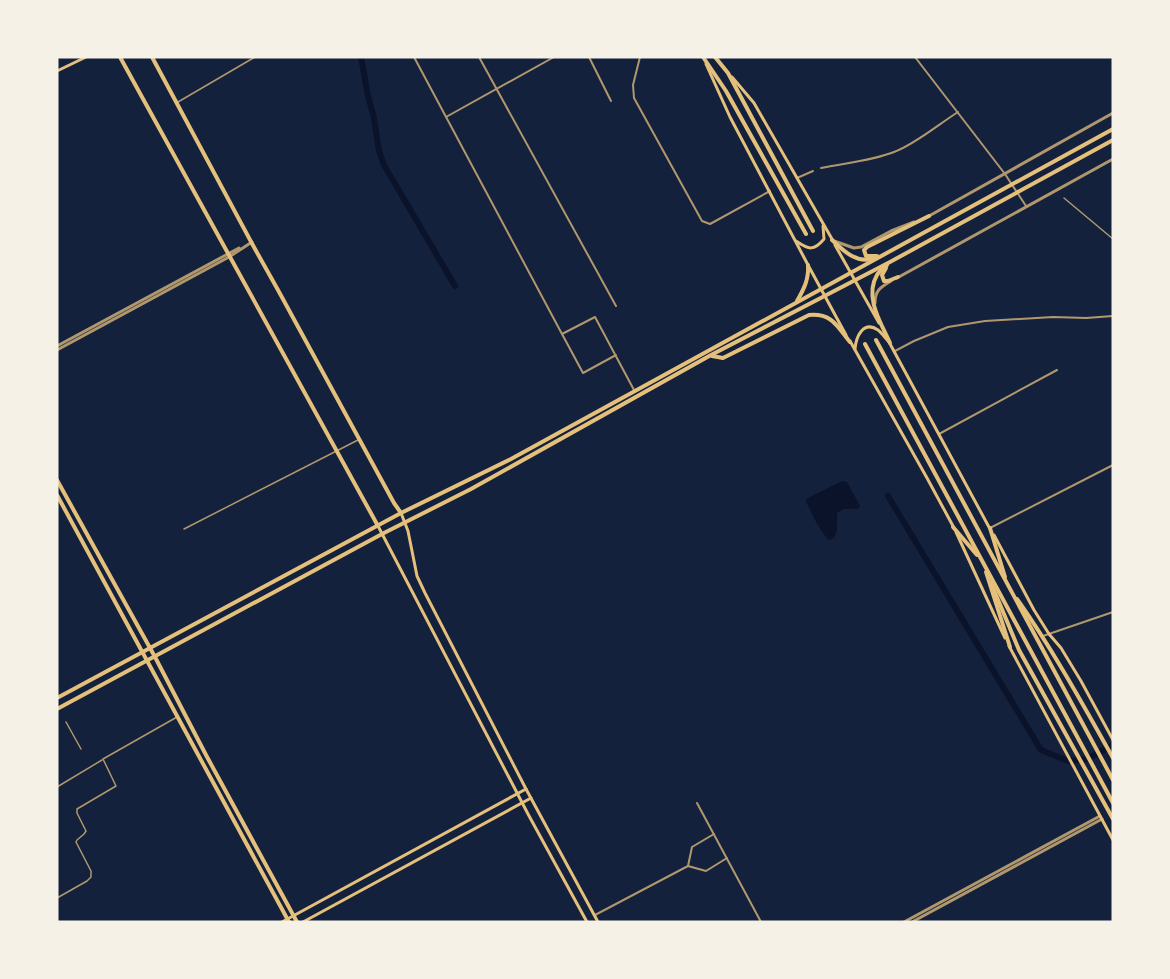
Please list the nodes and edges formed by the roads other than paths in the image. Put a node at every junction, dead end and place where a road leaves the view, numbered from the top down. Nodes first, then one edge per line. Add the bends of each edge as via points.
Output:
1 (86, 57) edge
2 (120, 57) edge
3 (152, 57) edge
4 (255, 57) edge
5 (414, 57) edge
6 (479, 57) edge
7 (554, 57) edge
8 (589, 57) edge
9 (640, 57) edge
10 (703, 57) edge
11 (715, 57) edge
12 (915, 57) edge
13 (57, 71) edge
14 (728, 73) junction
15 (496, 89) junction
16 (611, 101) dead end
17 (177, 102) junction
18 (958, 112) junction
19 (1113, 113) edge
20 (446, 117) junction
21 (1113, 129) edge
22 (1113, 140) edge
23 (1113, 159) edge
24 (821, 168) dead end
25 (813, 171) dead end
26 (1005, 174) junction
27 (797, 178) junction
28 (770, 191) junction
29 (1064, 198) dead end
30 (1026, 206) junction
31 (929, 216) junction
32 (823, 225) junction
33 (813, 231) dead end
34 (806, 234) dead end
35 (795, 239) junction
36 (832, 240) junction
37 (1113, 240) edge
38 (252, 242) junction
39 (229, 255) junction
40 (881, 256) junction
41 (890, 262) junction
42 (808, 265) junction
43 (850, 273) junction
44 (898, 277) junction
45 (854, 280) junction
46 (821, 288) junction
47 (824, 295) junction
48 (796, 301) junction
49 (616, 306) dead end
50 (875, 307) junction
51 (1113, 316) edge
52 (562, 334) junction
53 (876, 340) dead end
54 (850, 342) junction
55 (890, 343) junction
56 (865, 345) dead end
57 (57, 348) edge
58 (855, 350) junction
59 (895, 351) junction
60 (616, 355) junction
61 (711, 355) junction
62 (1057, 370) dead end
63 (634, 390) junction
64 (939, 434) junction
65 (359, 439) junction
66 (337, 451) junction
67 (1113, 465) edge
68 (57, 480) edge
69 (57, 495) edge
70 (401, 513) junction
71 (405, 522) junction
72 (378, 526) junction
73 (953, 527) junction
74 (990, 528) junction
75 (184, 529) dead end
76 (382, 534) junction
77 (983, 562) junction
78 (1008, 586) junction
79 (1113, 612) edge
80 (1049, 634) junction
81 (1043, 636) junction
82 (1010, 647) junction
83 (150, 648) junction
84 (142, 652) junction
85 (155, 657) junction
86 (146, 661) junction
87 (57, 698) edge
88 (57, 709) edge
89 (177, 717) junction
90 (66, 722) dead end
91 (1113, 740) edge
92 (81, 749) dead end
93 (1113, 758) edge
94 (103, 759) junction
95 (1113, 780) edge
96 (57, 787) edge
97 (526, 789) junction
98 (518, 794) junction
99 (531, 798) junction
100 (522, 802) junction
101 (697, 802) dead end
102 (1113, 803) edge
103 (1101, 817) junction
104 (1113, 819) edge
105 (714, 834) junction
106 (1113, 840) edge
107 (727, 858) junction
108 (688, 866) junction
109 (57, 898) edge
110 (595, 915) junction
111 (294, 916) junction
112 (288, 921) edge
113 (282, 922) edge
114 (297, 922) edge
115 (303, 922) edge
116 (587, 922) edge
117 (598, 922) edge
118 (761, 922) edge
119 (904, 922) edge
120 (912, 922) edge

1 - 13 main road
2 - 39 main road
3 - 17 main road
4 - 17 street
5 - 20 street
6 - 15 street
7 - 15 street
8 - 16 street
9 - 28 street via 634,98 702,221 710,224
10 - 28 main road
10 - 34 main road
11 - 14 main road
12 - 18 street
14 - 27 main road via 754,103
14 - 33 main road
15 - 20 street
15 - 49 street
17 - 38 main road
18 - 24 street via 895,152
18 - 26 street
19 - 26 street
20 - 52 street
21 - 40 main road
22 - 41 main road
23 - 30 street
25 - 27 street
26 - 30 street
26 - 31 street
27 - 32 main road
28 - 35 main road
29 - 37 street
30 - 44 street
31 - 36 street via 861,247
31 - 40 main road via 864,250 866,256
32 - 35 main road via 824,239 818,246 811,249
32 - 36 main road
35 - 42 main road
36 - 40 main road via 855,258
36 - 43 main road
38 - 39 street
38 - 65 main road
39 - 57 street
39 - 66 main road
40 - 43 main road
41 - 44 main road via 883,278 888,281
41 - 45 main road
41 - 50 main road via 877,274 873,286
42 - 46 main road
42 - 48 main road via 806,284
43 - 45 main road
43 - 46 main road
44 - 50 street via 876,292
45 - 47 main road
45 - 55 main road
46 - 47 main road
46 - 48 main road
47 - 54 main road
47 - 61 main road
48 - 63 main road
50 - 55 main road
51 - 59 street via 985,321 948,327
52 - 60 street via 595,317
52 - 60 street via 584,373
53 - 78 main road
54 - 58 main road
54 - 61 main road via 830,318 816,314 723,358
55 - 58 main road via 877,330 866,328 858,335
55 - 59 main road
56 - 77 main road
58 - 73 main road
59 - 64 main road
60 - 63 street
61 - 71 main road
62 - 64 street
63 - 70 main road via 511,459
64 - 74 main road
65 - 66 street
65 - 70 main road
66 - 72 main road
66 - 75 street
67 - 74 street
68 - 83 main road
69 - 84 main road
70 - 71 main road
70 - 72 main road
71 - 76 main road
71 - 97 main road via 417,576
72 - 76 main road
72 - 83 main road
73 - 77 main road
73 - 82 main road
74 - 78 main road
74 - 80 main road
76 - 85 main road
76 - 98 main road
77 - 82 main road
77 - 102 main road
77 - 104 main road via 1019,650
78 - 81 main road
78 - 95 main road
79 - 80 street
80 - 81 street
80 - 91 main road via 1081,681
81 - 93 main road
82 - 103 main road
83 - 84 main road
83 - 85 main road
84 - 86 main road
84 - 87 main road
85 - 86 main road
85 - 111 main road
86 - 88 main road
86 - 89 main road
89 - 94 street
89 - 112 main road
90 - 92 street
94 - 96 street
94 - 109 street via 116,786 77,809 86,831 76,842 91,877
97 - 98 main road
97 - 99 main road
98 - 100 main road
98 - 111 main road
99 - 100 main road
99 - 110 main road
100 - 115 main road
100 - 116 main road
101 - 105 street
103 - 106 main road
103 - 119 street
103 - 120 street
105 - 107 street
105 - 108 street via 692,847
107 - 108 street via 706,871
107 - 118 street
108 - 110 street
110 - 117 main road
111 - 112 main road
111 - 114 main road
112 - 113 main road

